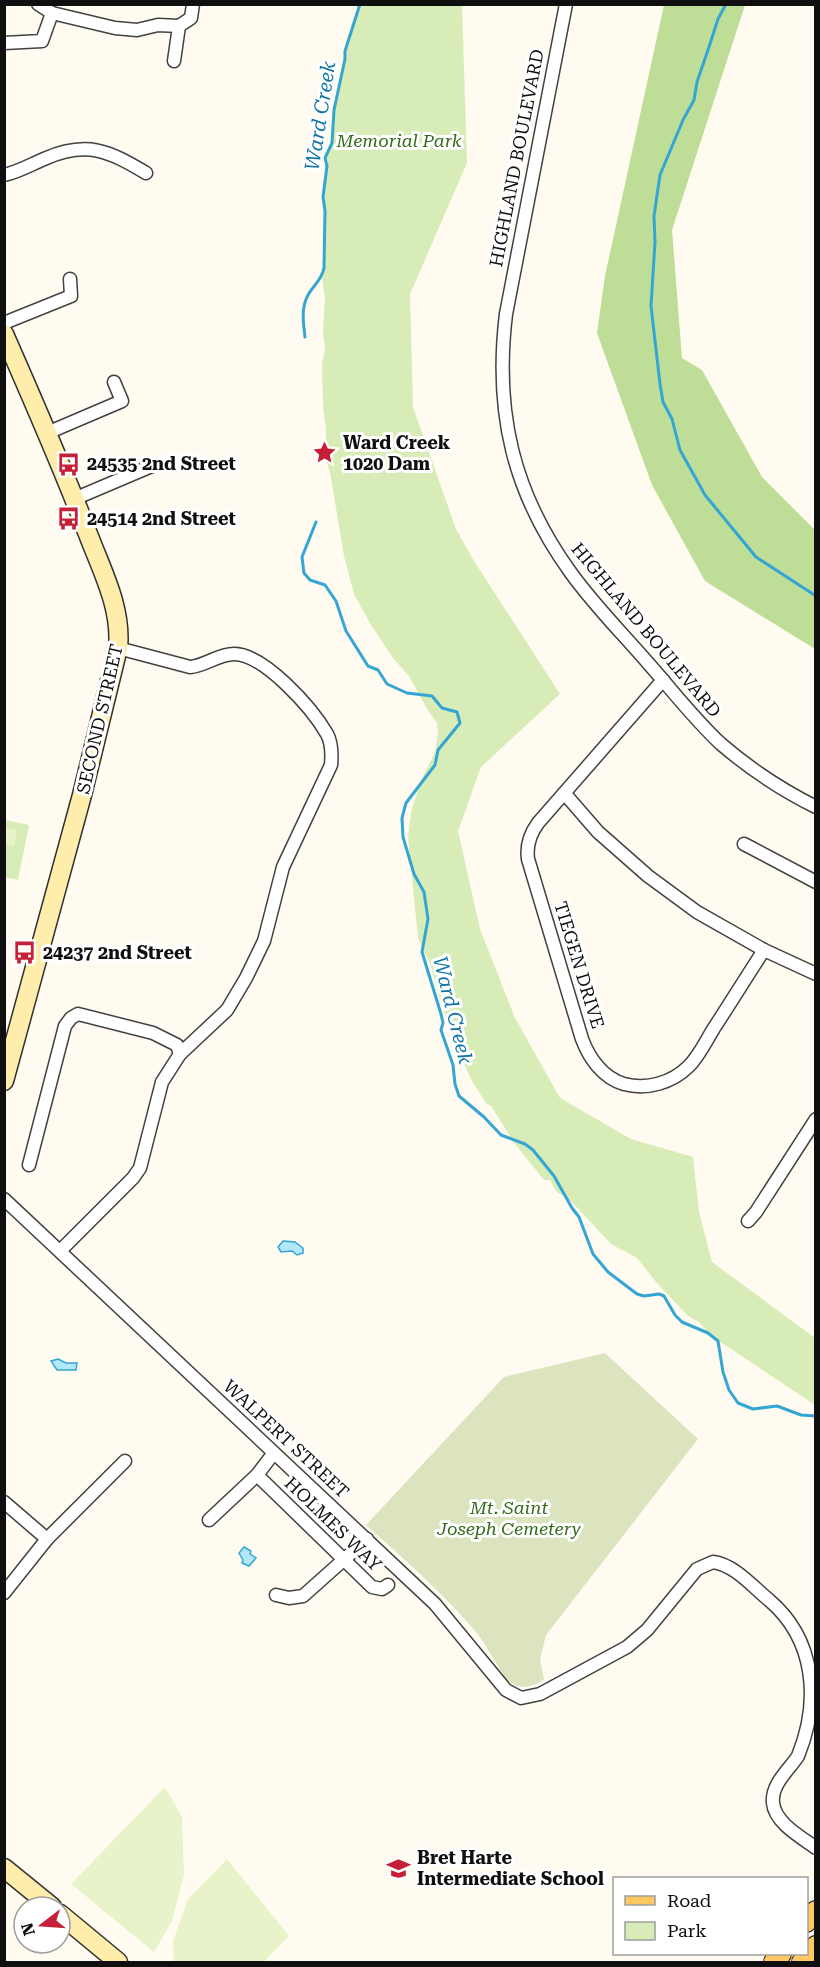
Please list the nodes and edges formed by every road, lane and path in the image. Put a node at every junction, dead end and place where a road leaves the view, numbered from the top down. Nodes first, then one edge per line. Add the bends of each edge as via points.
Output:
1 (38, 4) edge
2 (193, 4) edge
3 (566, 4) edge
4 (52, 13) junction
5 (179, 26) junction
6 (4, 43) edge
7 (174, 61) dead end
8 (146, 173) dead end
9 (4, 175) edge
10 (70, 279) dead end
11 (4, 323) edge
12 (4, 333) edge
13 (114, 382) dead end
14 (47, 433) junction
15 (154, 465) dead end
16 (75, 499) junction
17 (118, 648) junction
18 (663, 680) junction
19 (565, 794) junction
20 (816, 807) edge
21 (744, 844) dead end
22 (816, 882) edge
23 (764, 950) junction
24 (816, 974) edge
25 (180, 1054) junction
26 (4, 1081) edge
27 (816, 1119) edge
28 (29, 1165) dead end
29 (4, 1198) edge
30 (748, 1221) dead end
31 (60, 1251) junction
32 (273, 1454) junction
33 (125, 1461) dead end
34 (257, 1475) junction
35 (4, 1502) edge
36 (209, 1520) dead end
37 (47, 1539) junction
38 (367, 1539) junction
39 (344, 1560) junction
40 (388, 1586) dead end
41 (4, 1593) edge
42 (276, 1595) dead end
43 (816, 1848) edge
44 (4, 1868) edge
45 (37, 1895) edge
46 (72, 1925) edge
47 (816, 1946) edge
48 (109, 1960) edge
49 (802, 1962) edge

1 - 4 street
2 - 5 street via 191,18
3 - 18 street, HIGHLAND BOULEVARD via 506,314 502,382 507,427 522,484 548,540 585,591
4 - 5 street via 126,29
4 - 6 street via 42,41
5 - 7 street
8 - 9 street via 97,149 63,150
10 - 11 street via 71,296
12 - 14 street, SECOND STREET
13 - 14 street via 122,401
14 - 16 street, SECOND STREET
15 - 16 street
16 - 17 street, SECOND STREET via 114,602 120,631
17 - 25 street via 190,667 232,654 263,664 303,702 327,734 332,749 331,765 283,867 264,941 246,978 227,1010
17 - 26 street, SECOND STREET
18 - 19 street, TIEGEN DRIVE
18 - 20 street, HIGHLAND BOULEVARD via 722,744 761,775
19 - 23 street via 598,832 648,876 697,912
19 - 23 street, TIEGEN DRIVE via 534,829 528,854 582,1039 589,1055 606,1074 623,1084 643,1086 662,1083 682,1072 695,1059
21 - 22 street
23 - 24 street
25 - 28 street via 177,1045 153,1033 78,1014 71,1018 65,1026
25 - 31 street via 162,1082 140,1168
27 - 30 street
29 - 31 street, WALPERT STREET
31 - 32 street, WALPERT STREET
32 - 34 street
32 - 38 street, WALPERT STREET
33 - 37 street
34 - 36 street
34 - 39 street, HOLMES WAY
35 - 37 street
37 - 41 street
38 - 39 street
38 - 43 street, WALPERT STREET via 449,1619 506,1690 521,1698 540,1694 627,1647 647,1630 697,1569 713,1562 729,1567 788,1618 806,1647 815,1683 812,1723 796,1759 775,1787 773,1806 781,1819
39 - 40 street, HOLMES WAY via 372,1587
39 - 42 street via 303,1596
44 - 45 street
46 - 48 street
47 - 49 main road

